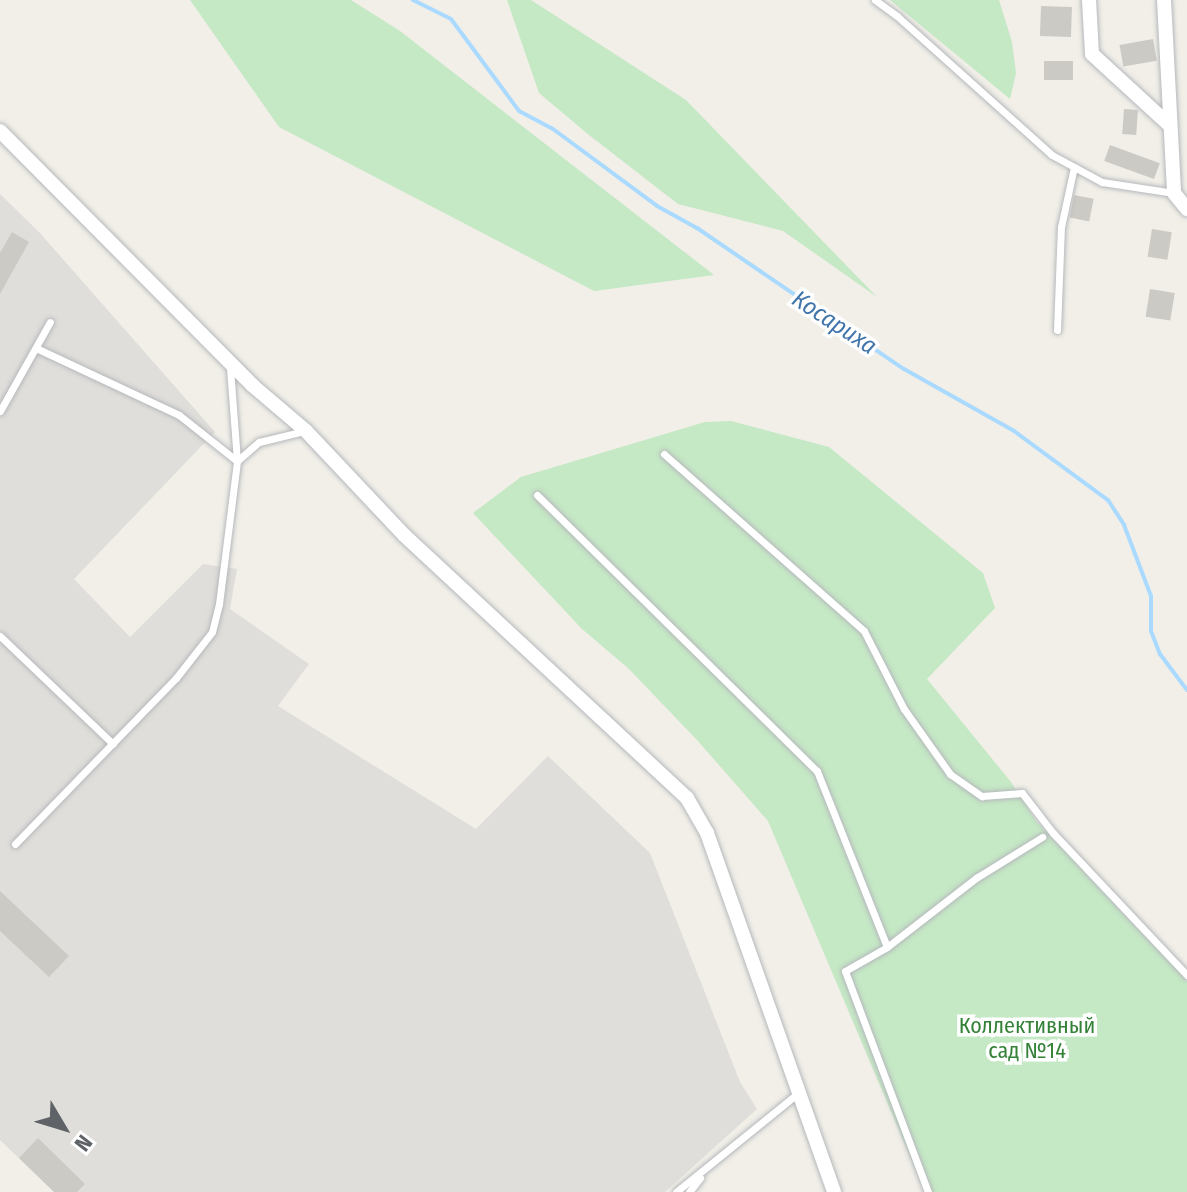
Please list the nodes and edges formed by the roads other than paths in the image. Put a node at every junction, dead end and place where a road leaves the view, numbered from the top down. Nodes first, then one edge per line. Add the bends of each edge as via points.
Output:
1 (875, 0) edge
2 (1089, 0) edge
3 (1164, 0) edge
4 (1168, 124) junction
5 (0, 131) edge
6 (1074, 167) junction
7 (1174, 193) junction
8 (1187, 209) edge
9 (50, 322) dead end
10 (1057, 330) dead end
11 (36, 348) junction
12 (230, 363) junction
13 (0, 411) edge
14 (306, 431) junction
15 (664, 454) dead end
16 (237, 461) junction
17 (537, 495) dead end
18 (0, 636) edge
19 (113, 744) junction
20 (1042, 837) dead end
21 (15, 844) dead end
22 (887, 947) junction
23 (1187, 975) edge
24 (797, 1094) junction
25 (708, 1167) junction
26 (676, 1192) edge
27 (689, 1192) edge
28 (834, 1192) edge
29 (928, 1192) edge

1 - 6 lane via 1052,155
2 - 4 street via 1092,54
3 - 4 street
4 - 7 street
5 - 12 street
6 - 7 lane via 1102,182
6 - 10 lane via 1061,227
7 - 8 street
9 - 11 lane
11 - 13 lane
11 - 16 lane via 179,415
12 - 14 street
12 - 16 lane
14 - 16 lane via 259,442
14 - 24 street via 405,536 687,798 707,833
15 - 23 lane via 864,631 904,709 950,774 982,796 1022,793
16 - 19 lane via 212,632 197,656
17 - 22 lane via 817,771
18 - 19 lane
19 - 21 lane
20 - 22 lane via 976,878
22 - 29 lane via 845,971
24 - 25 lane
24 - 28 street
25 - 26 lane
25 - 27 lane

